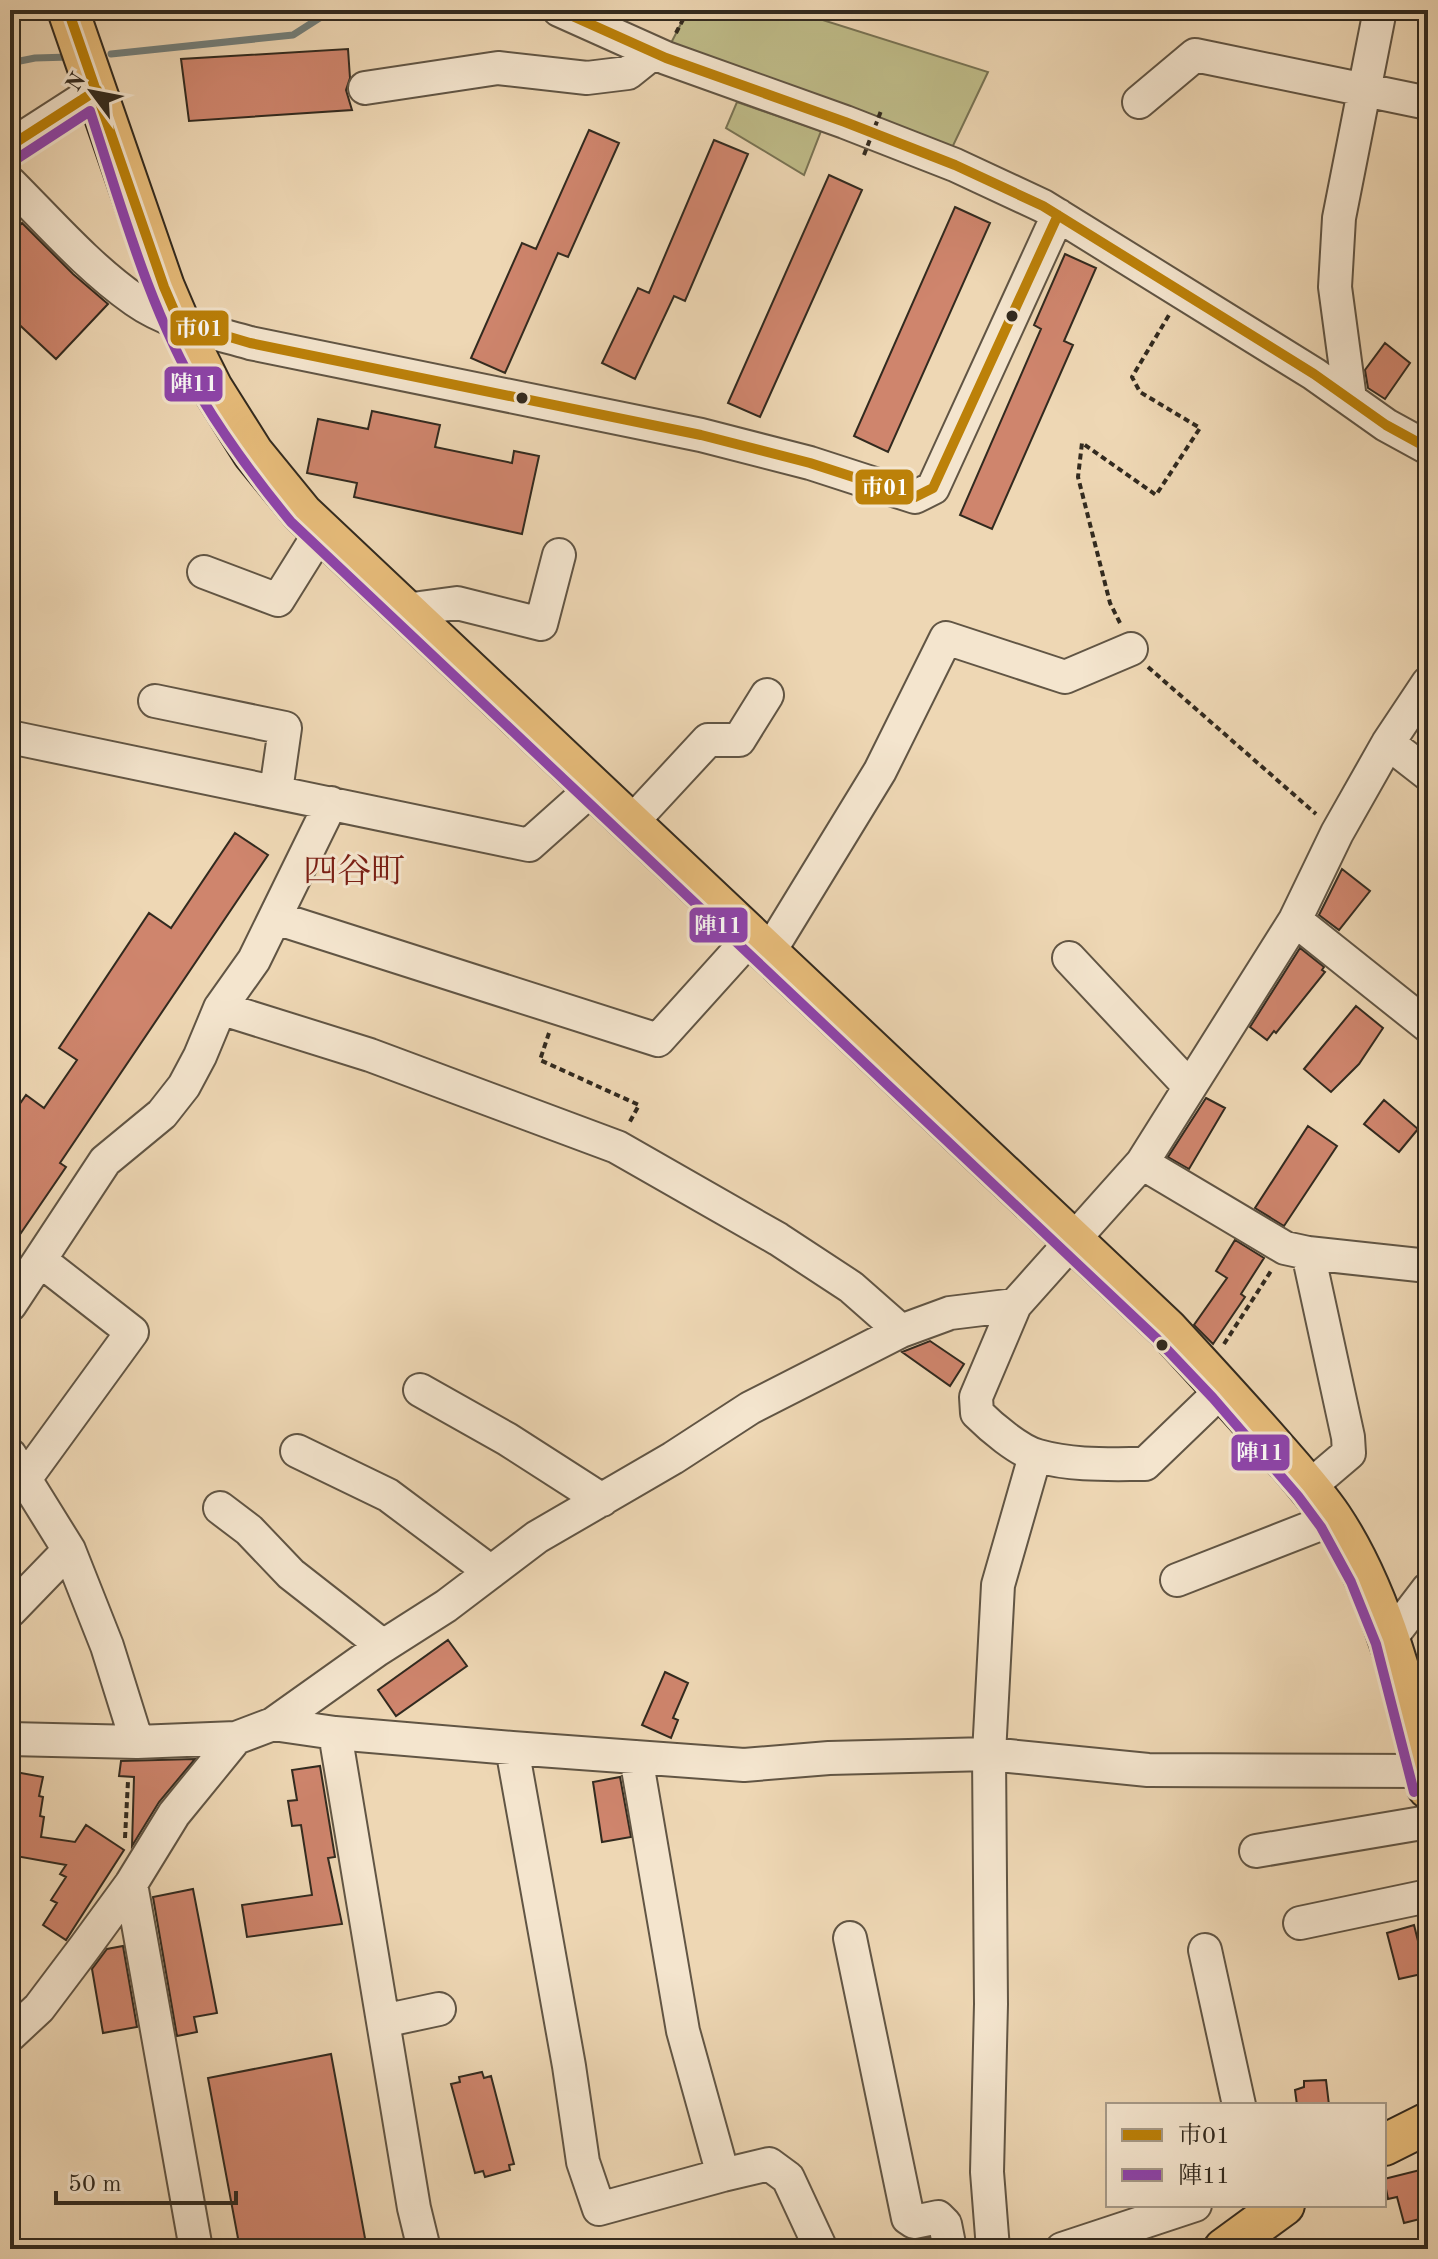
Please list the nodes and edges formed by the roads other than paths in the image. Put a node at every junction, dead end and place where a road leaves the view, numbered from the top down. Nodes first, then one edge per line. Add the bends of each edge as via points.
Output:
1 (68, 10) edge
2 (559, 10) edge
3 (1380, 10) edge
4 (664, 44) junction
5 (365, 88) dead end
6 (97, 90) junction
7 (1365, 90) junction
8 (1139, 102) dead end
9 (1428, 103) edge
10 (10, 146) edge
11 (10, 183) edge
12 (1058, 215) junction
13 (179, 322) junction
14 (1350, 399) junction
15 (1428, 448) edge
16 (321, 531) junction
17 (559, 555) dead end
18 (204, 572) dead end
19 (405, 610) junction
20 (1131, 649) road end
21 (1428, 683) edge
22 (767, 695) dead end
23 (155, 701) dead end
24 (10, 737) edge
25 (1388, 743) junction
26 (1428, 774) edge
27 (594, 787) junction
28 (276, 791) junction
29 (331, 803) junction
30 (631, 823) junction
31 (276, 918) junction
32 (1295, 920) junction
33 (759, 946) junction
34 (1069, 958) dead end
35 (220, 1008) junction
36 (1428, 1026) edge
37 (1189, 1086) junction
38 (1142, 1163) junction
39 (1072, 1241) junction
40 (1296, 1251) junction
41 (41, 1261) junction
42 (1428, 1266) edge
43 (10, 1305) edge
44 (1015, 1305) junction
45 (901, 1331) junction
46 (1215, 1380) junction
47 (420, 1390) dead end
48 (297, 1451) dead end
49 (1035, 1456) junction
50 (18, 1467) edge
51 (1309, 1487) junction
52 (602, 1500) junction
53 (220, 1508) dead end
54 (1333, 1519) junction
55 (69, 1550) junction
56 (491, 1572) junction
57 (1177, 1580) dead end
58 (1428, 1589) edge
59 (10, 1611) edge
60 (1389, 1640) junction
61 (383, 1646) junction
62 (273, 1724) junction
63 (335, 1733) junction
64 (236, 1738) junction
65 (10, 1739) edge
66 (137, 1742) junction
67 (512, 1748) junction
68 (989, 1754) junction
69 (636, 1757) junction
70 (1426, 1780) edge
71 (1428, 1822) edge
72 (1256, 1851) dead end
73 (131, 1884) junction
74 (1428, 1896) edge
75 (1300, 1923) dead end
76 (850, 1938) dead end
77 (1205, 1950) dead end
78 (439, 2009) dead end
79 (383, 2021) junction
80 (10, 2035) edge
81 (1239, 2103) edge
82 (1428, 2123) edge
83 (1386, 2144) edge
84 (723, 2175) junction
85 (1189, 2207) edge
86 (1281, 2207) edge
87 (196, 2249) edge
88 (424, 2249) edge
89 (821, 2249) edge
90 (950, 2249) edge
91 (993, 2249) edge
92 (1062, 2249) edge
93 (1224, 2249) edge

1 - 6 main road
2 - 4 street
3 - 7 street
4 - 5 street via 628,73 587,78 498,68
4 - 12 street via 955,165
6 - 10 street
6 - 13 main road
7 - 8 street via 1195,55
7 - 9 street
7 - 14 street via 1339,218 1335,287
11 - 13 street via 137,302
12 - 13 street via 933,488 915,497 701,435 250,343
12 - 14 street
13 - 16 main road via 253,453
14 - 15 street
16 - 18 street via 278,600
16 - 19 main road
17 - 19 street via 541,624 457,603
19 - 27 main road
20 - 33 street via 1065,677 946,638 880,771
21 - 25 street
22 - 30 street via 739,740 708,740
23 - 28 street via 285,728
24 - 28 street
25 - 26 street
25 - 32 street
27 - 29 street via 529,845
27 - 30 main road
28 - 29 street
29 - 31 street
30 - 33 main road
31 - 33 street via 658,1040
31 - 35 street
32 - 36 street
32 - 37 street
33 - 39 main road
34 - 37 street
35 - 41 street via 184,1086 162,1114 105,1161
35 - 45 street via 370,1055 617,1147 778,1239 851,1287
37 - 38 street
38 - 39 street
38 - 40 street
39 - 44 street
39 - 46 main road
40 - 42 street
40 - 51 street via 1349,1453
41 - 43 street
41 - 50 street via 132,1332
44 - 45 street via 950,1313
44 - 49 street via 976,1397 977,1413
45 - 52 street via 750,1408
46 - 49 street via 1145,1464 1089,1464
46 - 51 main road
47 - 52 street
48 - 56 street via 388,1495
49 - 68 street via 998,1585
50 - 55 street
51 - 54 main road
52 - 56 street via 537,1537
53 - 61 street via 291,1574
54 - 57 street
54 - 60 main road via 1364,1576
55 - 59 street
55 - 66 street
56 - 61 street
58 - 60 street
60 - 70 main road
61 - 62 street
62 - 63 street
62 - 64 street
63 - 67 street
63 - 79 street
64 - 66 street
64 - 73 street via 174,1814
65 - 66 street
67 - 69 street
67 - 84 street via 583,2162 599,2209
68 - 69 street via 744,1765
68 - 70 street via 1148,1770
68 - 91 street via 987,2172
69 - 84 street via 683,2031
71 - 72 street
73 - 80 street via 39,2008
73 - 87 street
74 - 75 street
76 - 90 street via 908,2218 914,2222 938,2217 945,2224
77 - 81 street
78 - 79 street
79 - 88 street
82 - 83 main road
84 - 89 street via 769,2164 788,2178
85 - 92 street
86 - 93 main road

